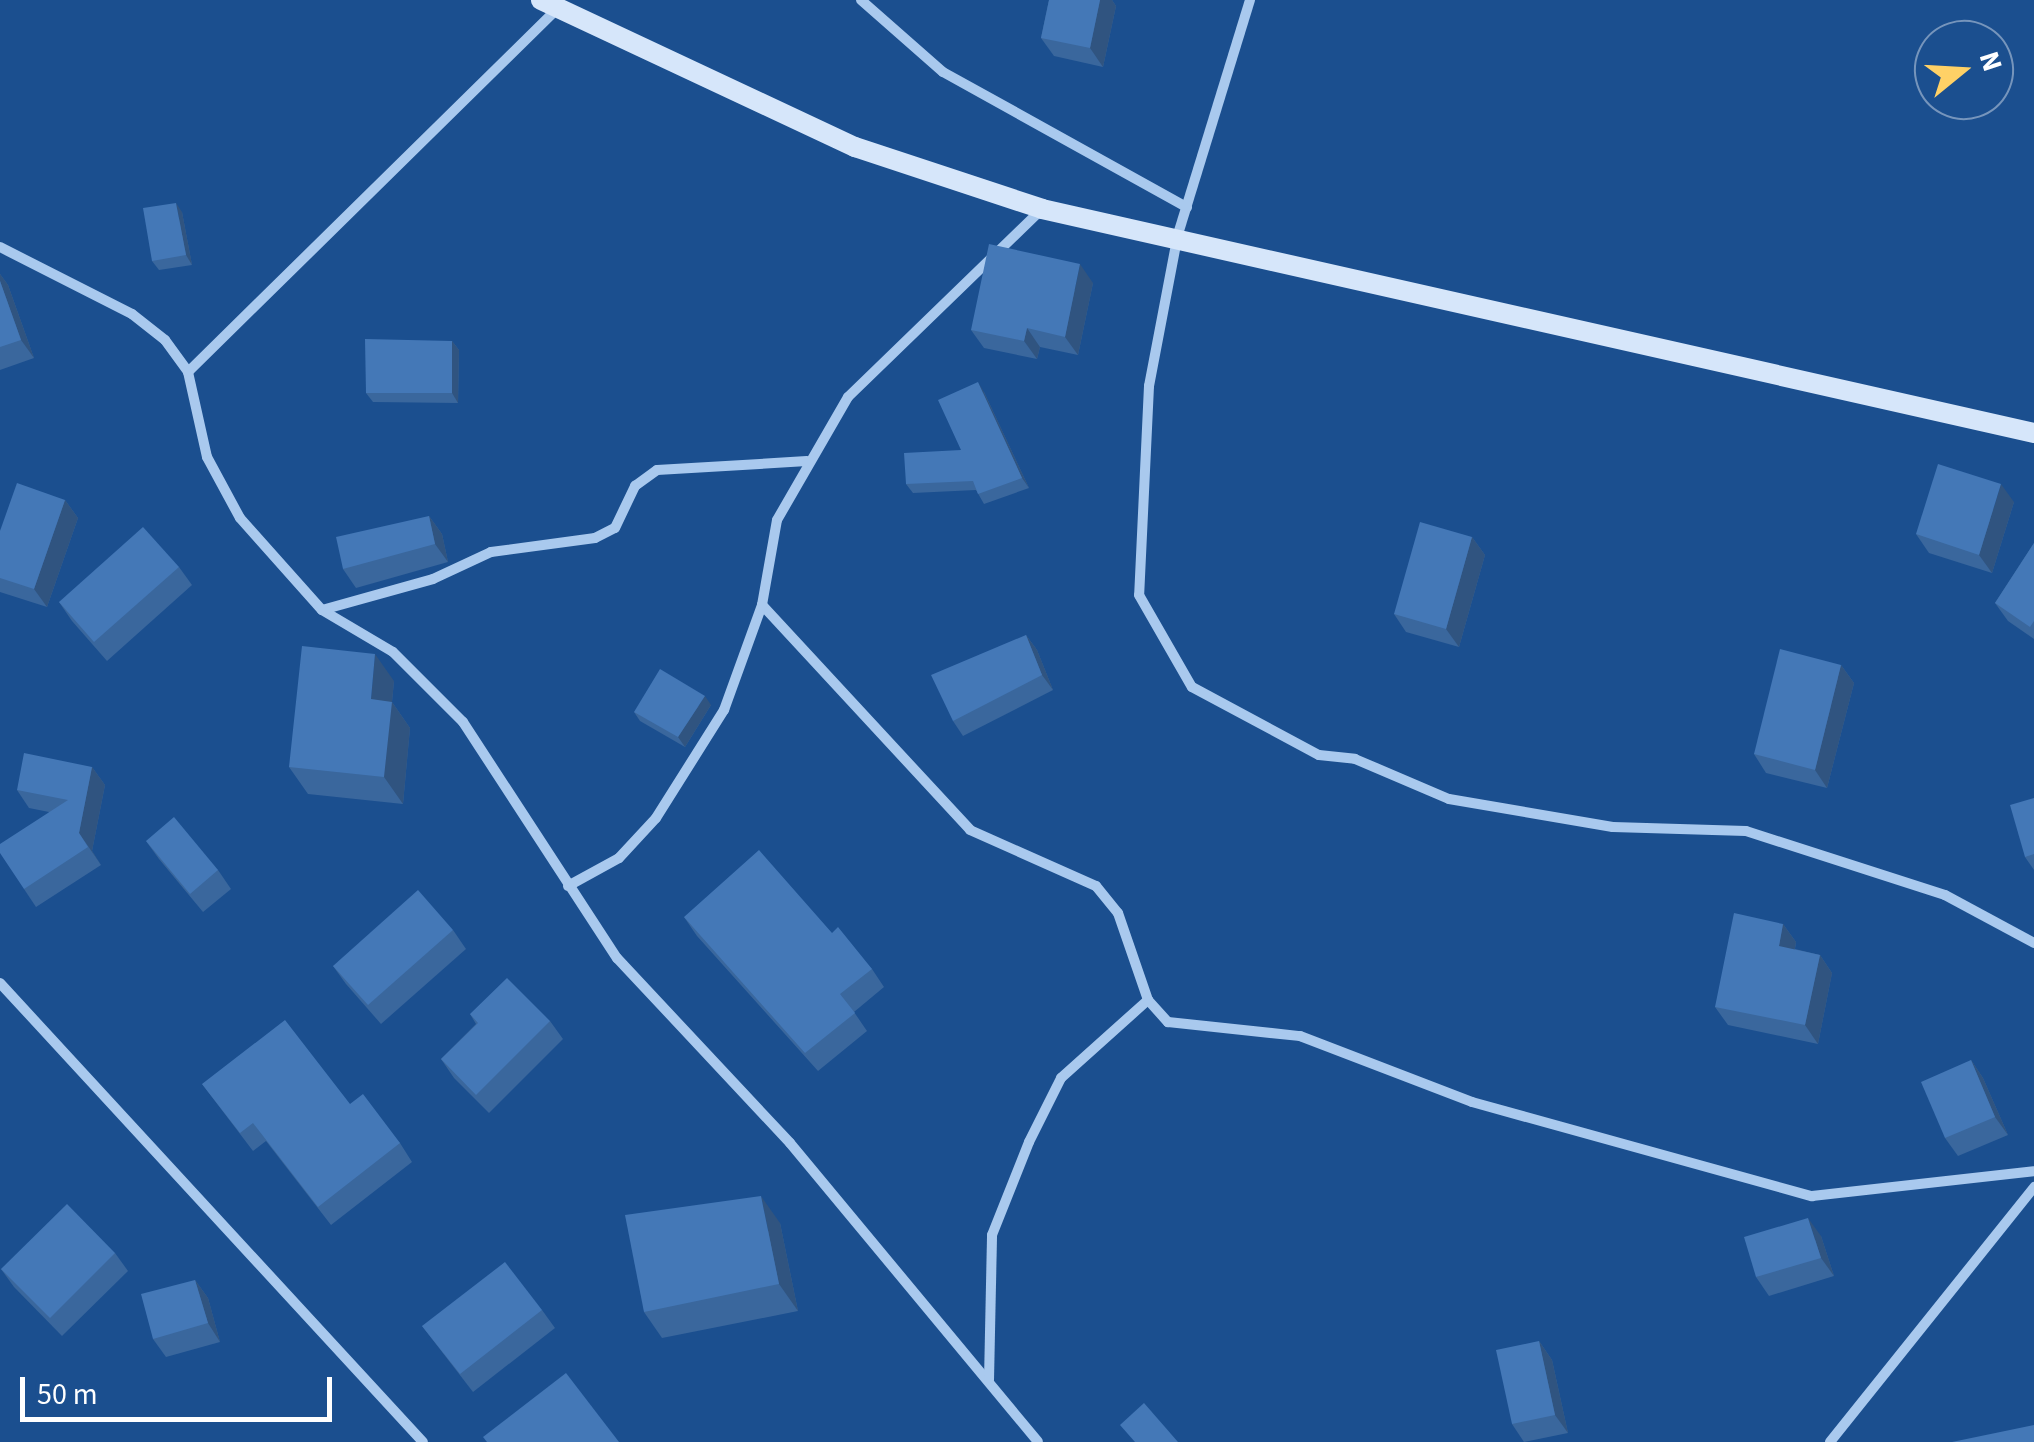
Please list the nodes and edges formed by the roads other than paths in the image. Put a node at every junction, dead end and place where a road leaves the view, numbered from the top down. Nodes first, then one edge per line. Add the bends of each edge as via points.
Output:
1 (861, 0) edge
2 (1250, 0) edge
3 (549, 5) edge
4 (1187, 207) junction
5 (1042, 208) junction
6 (1178, 234) junction
7 (0, 247) edge
8 (188, 372) junction
9 (2034, 433) edge
10 (807, 461) junction
11 (762, 605) junction
12 (322, 610) junction
13 (568, 886) junction
14 (2034, 943) edge
15 (0, 983) edge
16 (1148, 1000) junction
17 (2034, 1171) edge
18 (2034, 1187) edge
19 (988, 1382) junction
20 (423, 1442) edge
21 (1038, 1442) edge
22 (1830, 1442) edge

1 - 4 street via 943,72
2 - 4 street
3 - 5 street via 855,148
3 - 8 street
4 - 6 street
5 - 6 street
5 - 10 street via 848,397
6 - 9 street
6 - 14 street via 1148,386 1139,595 1192,687 1319,755 1355,759 1449,799 1613,827 1746,831 1945,895
7 - 8 street via 132,314
8 - 12 street via 222,493
10 - 11 street via 778,520
10 - 12 street via 657,470 635,486 615,528 595,538 491,552 433,580
11 - 13 street via 724,710 656,818 620,858
11 - 16 street via 970,830 1096,886 1118,913
12 - 13 street via 394,652 463,722
13 - 19 street via 617,958 790,1143
15 - 20 street
16 - 17 street via 1168,1022 1300,1036 1472,1102 1812,1196
16 - 19 street via 1061,1078 1029,1142 992,1235
18 - 22 street
19 - 21 street

